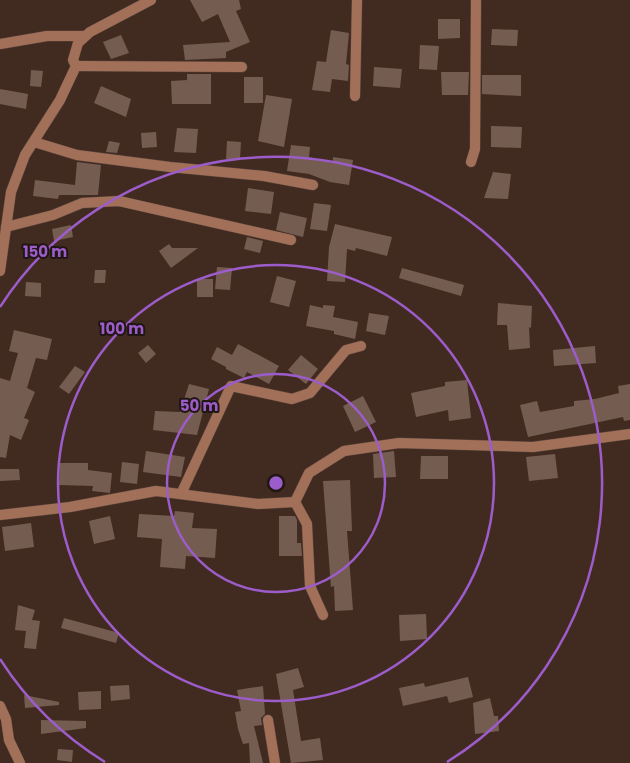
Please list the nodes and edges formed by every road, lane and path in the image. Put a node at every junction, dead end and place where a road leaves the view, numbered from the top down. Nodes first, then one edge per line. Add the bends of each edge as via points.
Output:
1 (151, 0) edge
2 (357, 0) edge
3 (476, 0) edge
4 (85, 36) junction
5 (0, 44) edge
6 (76, 66) junction
7 (242, 68) dead end
8 (355, 96) dead end
9 (34, 142) junction
10 (471, 162) dead end
11 (313, 185) dead end
12 (6, 227) junction
13 (291, 240) dead end
14 (0, 271) edge
15 (361, 346) dead end
16 (630, 434) edge
17 (182, 492) junction
18 (295, 502) junction
19 (0, 516) edge
20 (323, 615) dead end
21 (0, 706) edge
22 (3, 718) edge
23 (268, 720) dead end
24 (20, 763) edge
25 (275, 763) edge

1 - 4 street
2 - 8 street
3 - 10 street via 476,149
4 - 5 street via 47,36
4 - 6 street via 78,42 73,60
6 - 7 street
6 - 9 street
9 - 11 street via 77,155 264,176
9 - 12 street via 25,155 11,192
12 - 13 street via 82,204 119,202
12 - 14 street
15 - 17 street via 346,350 310,393 292,399 231,386
16 - 18 street via 532,447 399,443 344,451 310,473
17 - 18 street via 258,504
17 - 19 street via 156,491
18 - 20 street via 307,524 310,586
21 - 22 street
22 - 24 street
23 - 25 street

